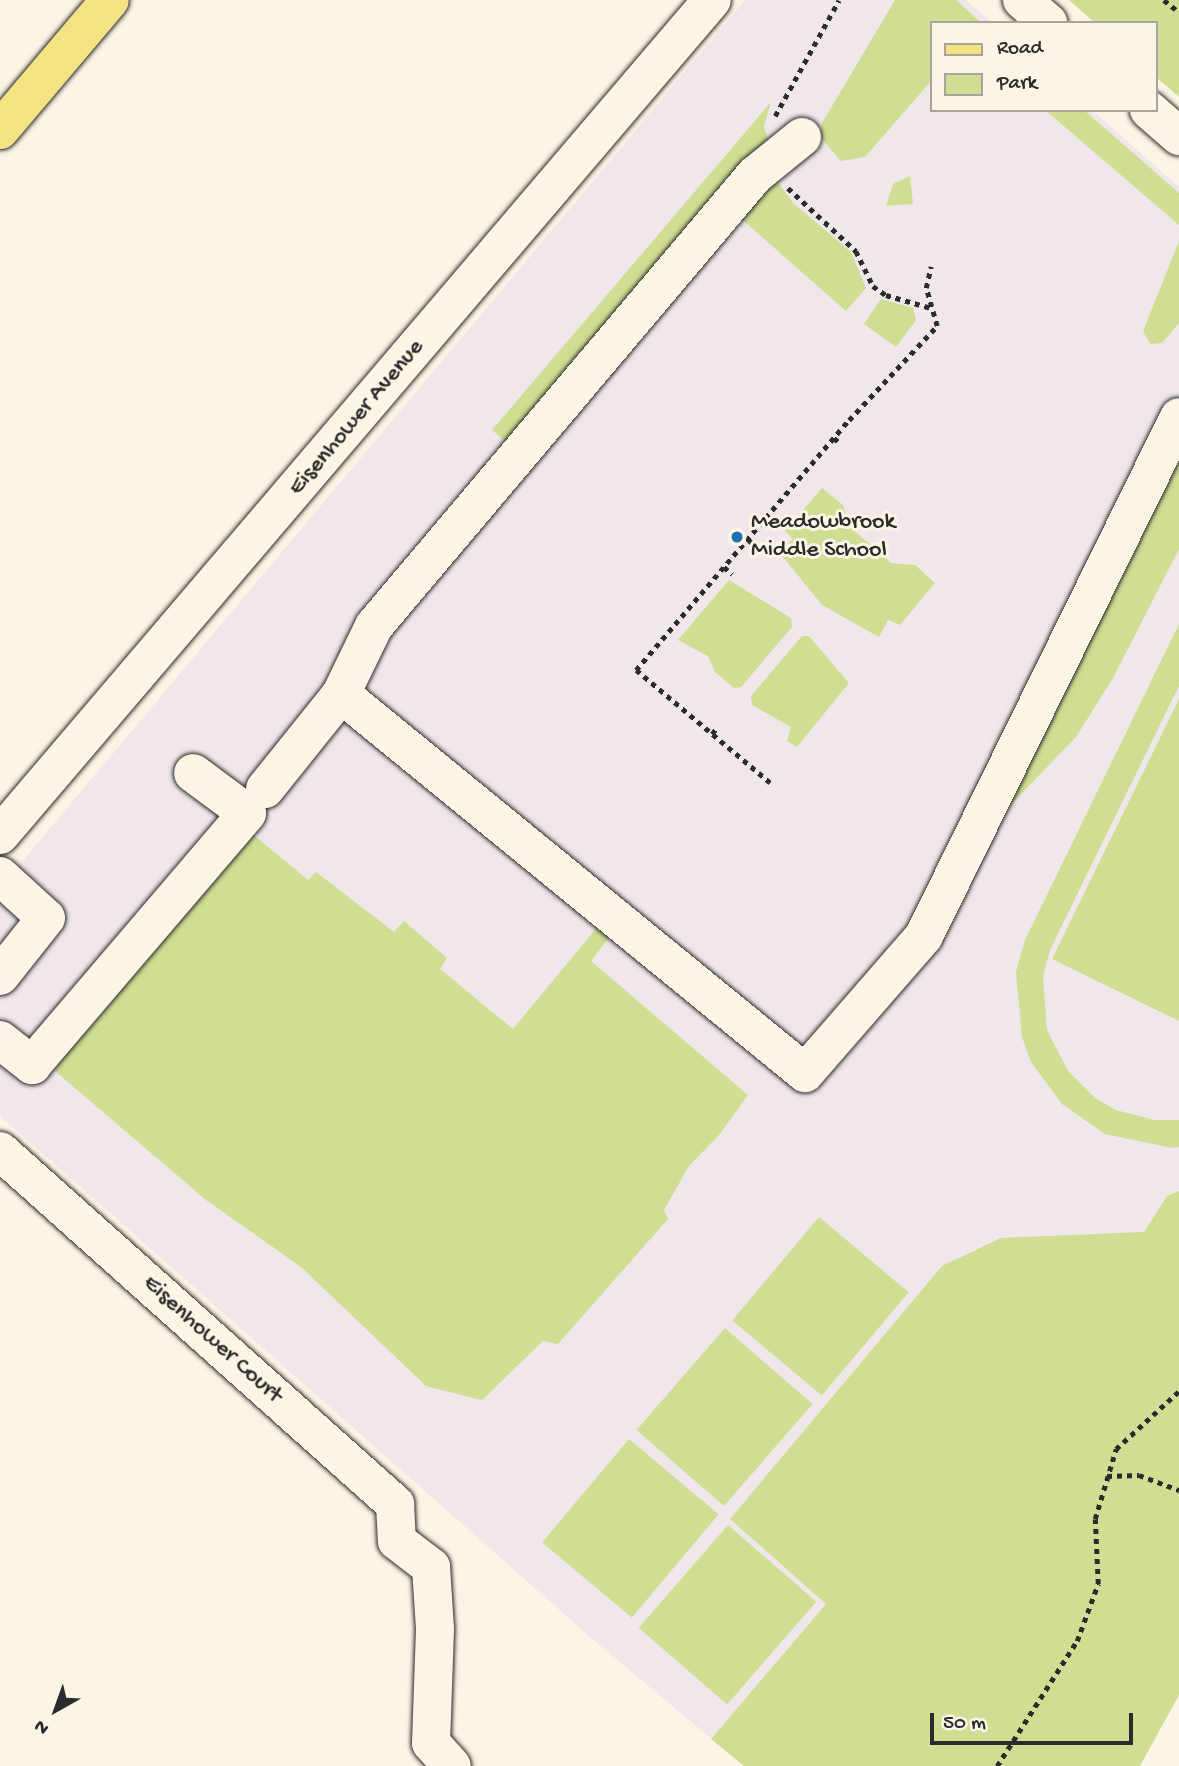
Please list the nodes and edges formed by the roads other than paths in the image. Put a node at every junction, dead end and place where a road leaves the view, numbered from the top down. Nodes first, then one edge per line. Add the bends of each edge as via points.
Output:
1 (110, 0) edge
2 (712, 0) edge
3 (1022, 0) edge
4 (1046, 21) edge
5 (1151, 112) edge
6 (0, 130) edge
7 (1179, 136) edge
8 (788, 148) road end
9 (1179, 417) edge
10 (341, 694) junction
11 (194, 773) dead end
12 (265, 789) dead end
13 (0, 835) edge
14 (0, 876) edge
15 (0, 976) edge
16 (0, 1040) edge
17 (0, 1150) edge
18 (453, 1766) edge

1 - 6 main road
2 - 13 street, Eisenhower Avenue
3 - 4 street
5 - 7 street
8 - 10 street via 755,175 374,626
9 - 10 street via 924,936 805,1073
10 - 12 street
11 - 16 street via 247,813 32,1065
14 - 15 street via 47,918
17 - 18 street, Eisenhower Court via 396,1504 397,1541 432,1567 431,1744

